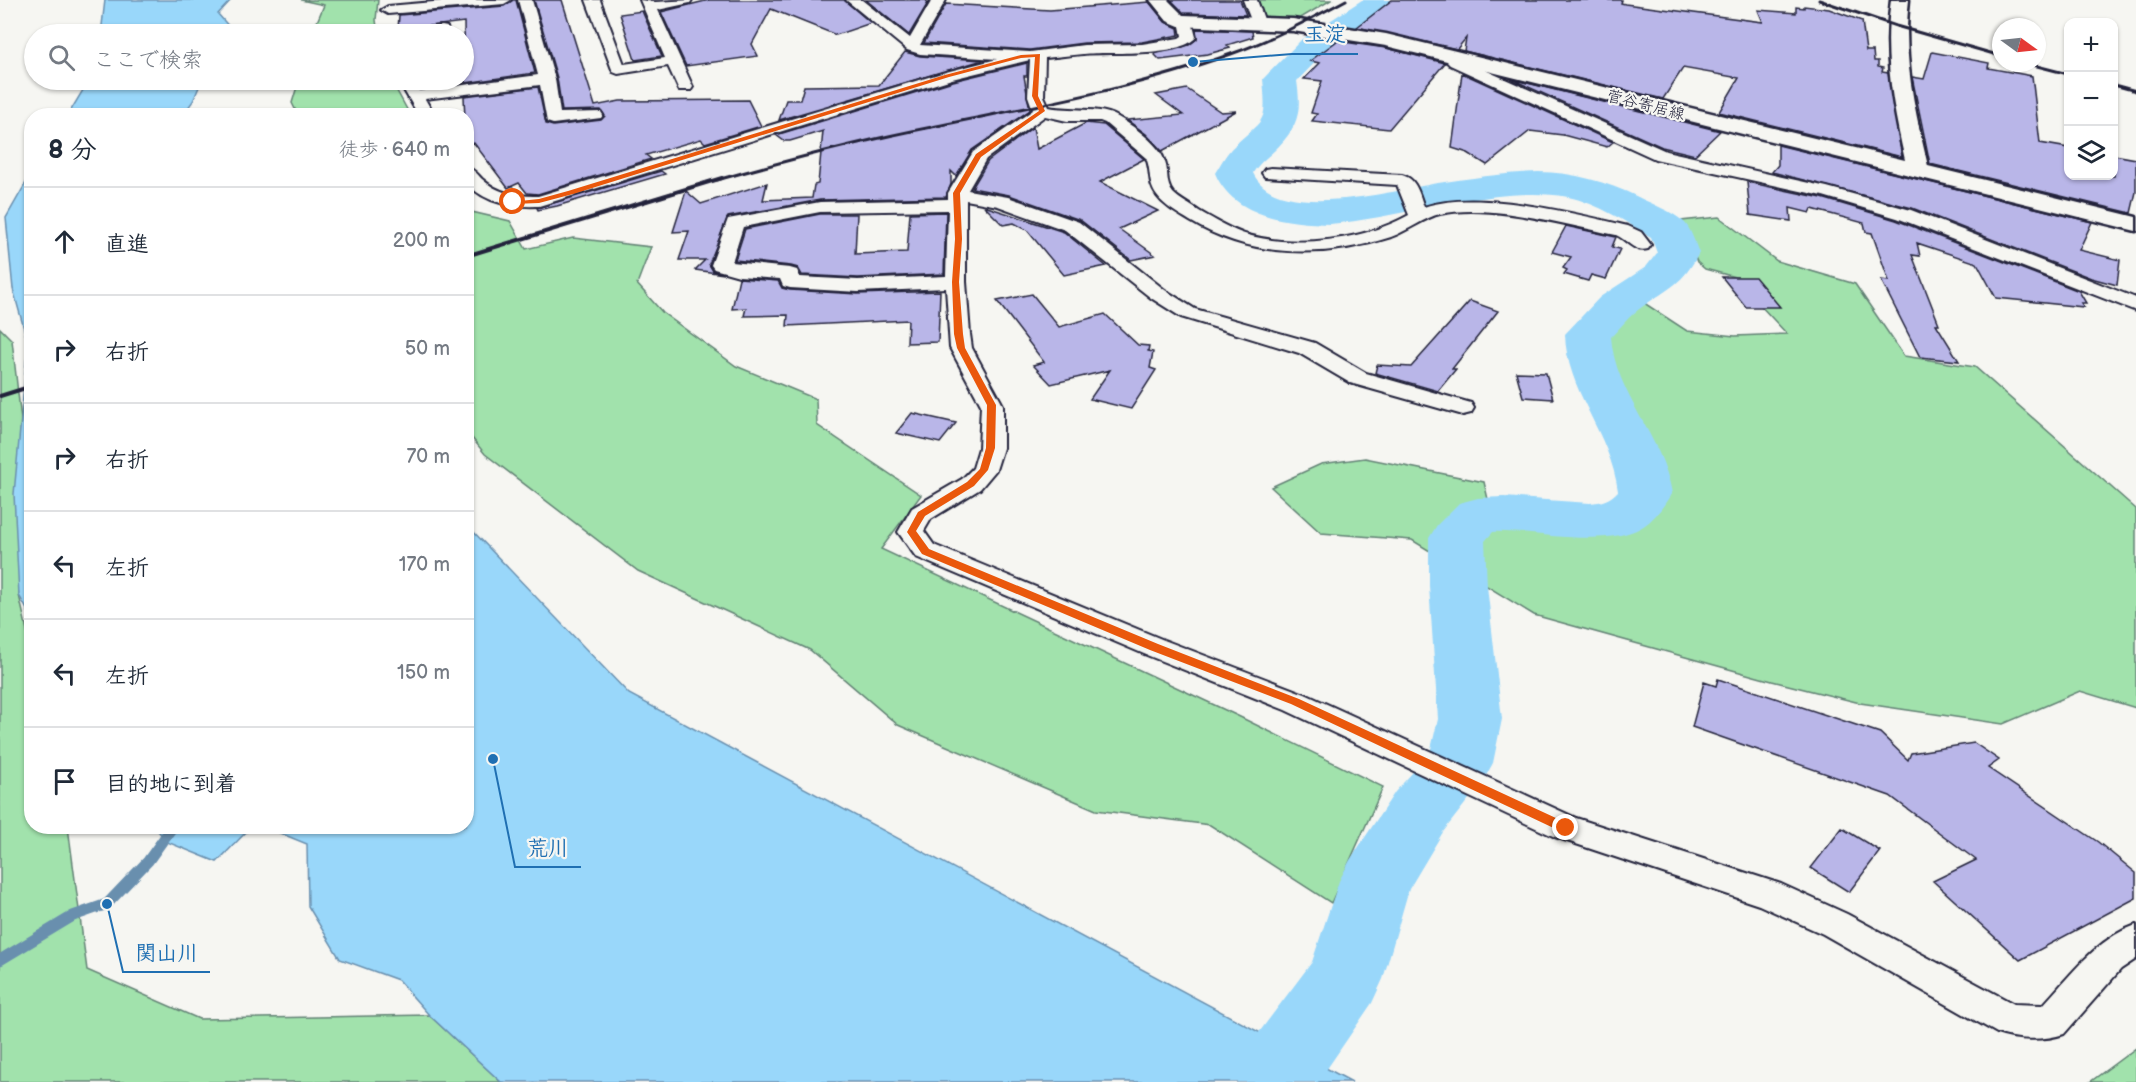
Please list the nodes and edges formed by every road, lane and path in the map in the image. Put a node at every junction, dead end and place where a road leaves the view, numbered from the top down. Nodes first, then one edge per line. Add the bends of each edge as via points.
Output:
1 (504, 0) edge
2 (525, 0) edge
3 (593, 0) edge
4 (685, 0) edge
5 (853, 0) edge
6 (939, 0) edge
7 (1159, 0) edge
8 (1250, 0) edge
9 (1900, 0) edge
10 (649, 3) edge
11 (389, 11) edge
12 (1186, 21) junction
13 (1258, 22) junction
14 (912, 47) junction
15 (1030, 56) junction
16 (1462, 59) junction
17 (674, 61) junction
18 (547, 80) junction
19 (474, 85) edge
20 (685, 87) dead end
21 (411, 90) edge
22 (436, 90) edge
23 (415, 96) junction
24 (422, 108) edge
25 (1042, 111) junction
26 (595, 115) dead end
27 (1917, 171) junction
28 (1271, 173) dead end
29 (474, 181) edge
30 (957, 198) junction
31 (1414, 205) junction
32 (2136, 224) edge
33 (1641, 245) dead end
34 (956, 282) junction
35 (2136, 305) edge
36 (1463, 408) dead end
37 (2136, 940) edge

1 - 11 street
2 - 18 street
3 - 17 street via 618,69
4 - 10 street
5 - 14 street
6 - 14 street
7 - 12 main road via 1173,17
8 - 13 street
9 - 27 main road via 1896,21 1897,66
10 - 17 street
12 - 13 main road, 菅谷寄居線
12 - 15 street via 1189,37 1183,42
13 - 16 main road, 菅谷寄居線 via 1343,32
14 - 15 street
15 - 25 street via 1035,96
15 - 29 street via 947,76 539,201 513,202 494,197
16 - 27 main road, 菅谷寄居線
16 - 35 street via 1455,62 1661,155 1827,192 1904,214
17 - 20 street
18 - 19 street
18 - 26 street via 553,119
21 - 23 street
22 - 23 street
23 - 24 street
25 - 30 street via 979,156
25 - 31 street via 1111,120 1154,157 1158,182 1167,197 1225,233 1253,241 1332,244 1382,233 1405,225
27 - 32 main road, 菅谷寄居線
28 - 31 street via 1402,180
30 - 34 street
30 - 34 street via 820,207 735,222 721,265 790,274 790,282 858,286
30 - 36 street via 1002,201 1072,226 1188,313 1307,348 1358,378
31 - 33 street via 1438,209 1484,206 1621,230
34 - 37 street via 961,348 992,405 991,448 984,470 970,484 921,514 911,532 925,551 1295,702 1566,828 1769,894 1865,940 2010,1021 2051,1022 2109,958

